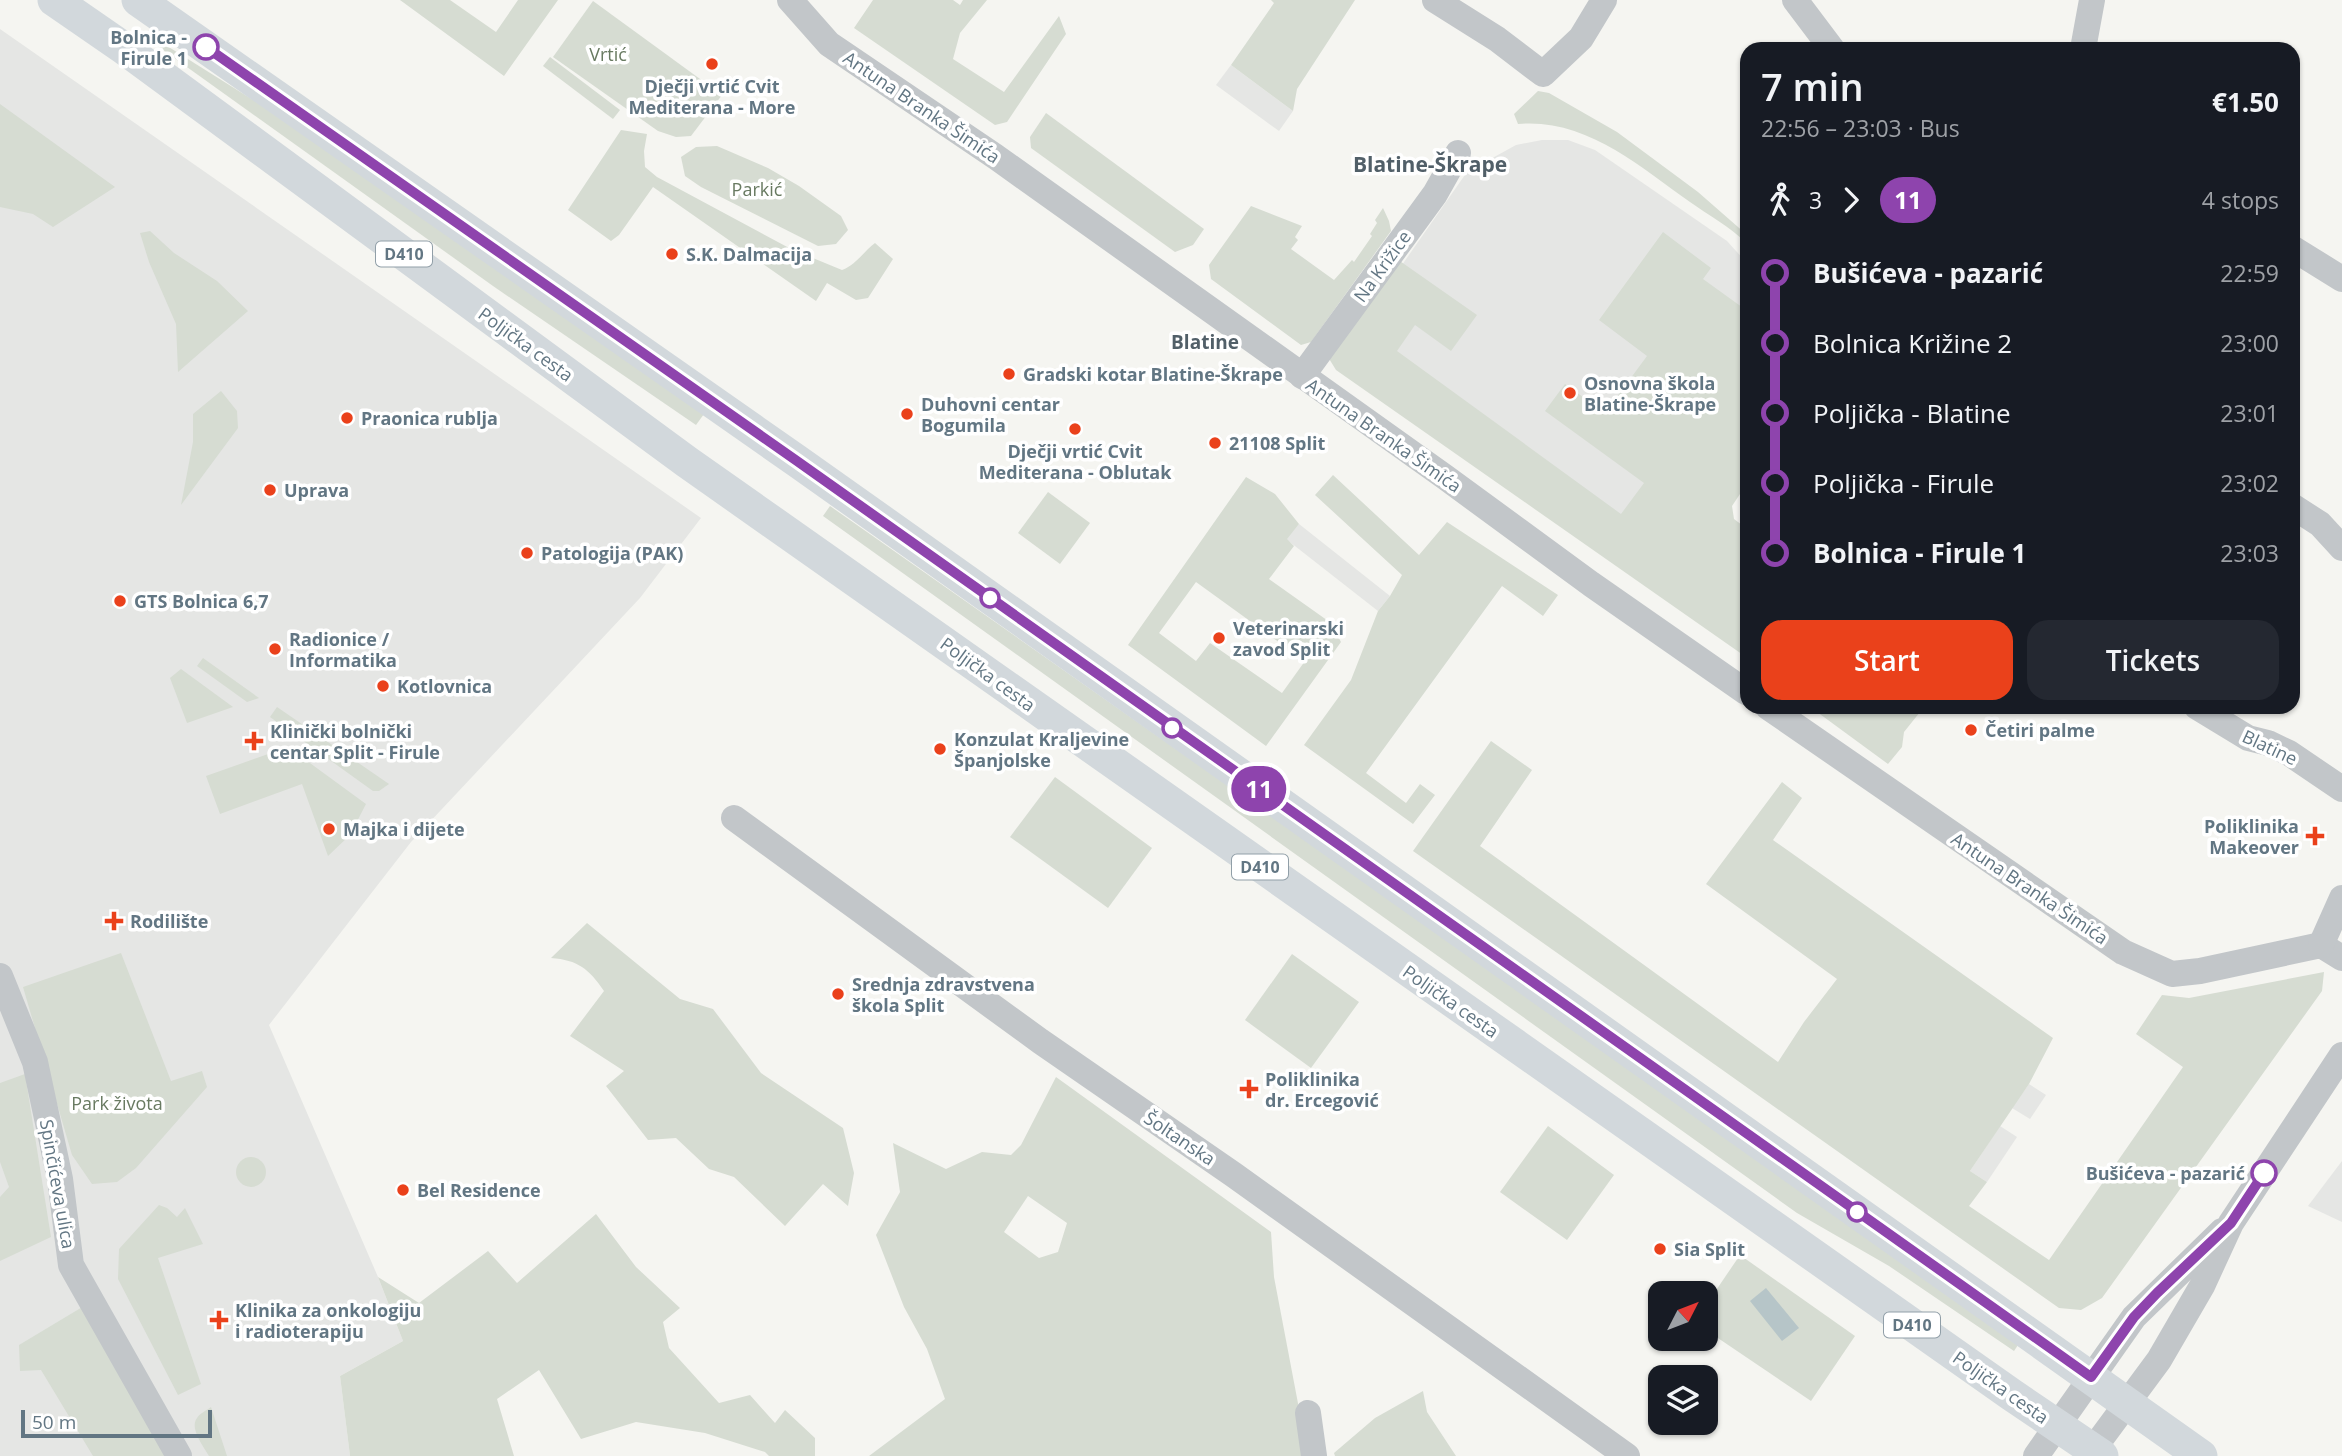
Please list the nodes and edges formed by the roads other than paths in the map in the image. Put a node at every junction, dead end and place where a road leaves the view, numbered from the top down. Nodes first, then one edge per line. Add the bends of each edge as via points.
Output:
1 (54, 0) edge
2 (138, 0) edge
3 (790, 0) edge
4 (1435, 0) edge
5 (1604, 0) edge
6 (1795, 0) edge
7 (2092, 0) edge
8 (1827, 42) edge
9 (2084, 42) edge
10 (1458, 153) dead end
11 (2300, 253) edge
12 (2342, 279) edge
13 (1302, 376) junction
14 (2300, 511) edge
15 (2342, 548) edge
16 (1740, 688) edge
17 (2209, 714) edge
18 (1787, 716) edge
19 (2342, 789) edge
20 (734, 818) dead end
21 (2342, 898) edge
22 (2332, 951) edge
23 (0, 976) edge
24 (2342, 1055) edge
25 (2231, 1223) junction
26 (2091, 1377) junction
27 (2127, 1403) junction
28 (1308, 1413) dead end
29 (2057, 1425) junction
30 (2094, 1454) edge
31 (179, 1456) edge
32 (1314, 1456) edge
33 (1627, 1456) edge
34 (2036, 1456) edge
35 (2202, 1456) edge

1 - 29 main road, Poljička cesta / D410 via 687,462
2 - 26 main road
3 - 13 street, Antuna Branka Šimića via 829,44
4 - 5 street via 1544,74 1581,38
6 - 8 street
7 - 9 street
10 - 13 street, Na Križice via 1435,194
11 - 12 street
13 - 16 street, Antuna Branka Šimića
14 - 15 street via 2320,524
17 - 19 street, Blatine via 2248,738 2289,753
18 - 22 street, Antuna Branka Šimića via 2123,952 2154,968 2172,974
20 - 33 street, Šoltanska via 1040,1041
21 - 22 street, Antuna Branka Šimića
23 - 31 street, Spinčićeva ulica via 35,1062 60,1179 71,1265
24 - 25 street
25 - 26 street via 2134,1317
25 - 27 street via 2180,1326
26 - 27 main road
26 - 29 street
27 - 30 street
27 - 35 main road
28 - 32 street
29 - 30 main road, Poljička cesta / D410
29 - 34 street

